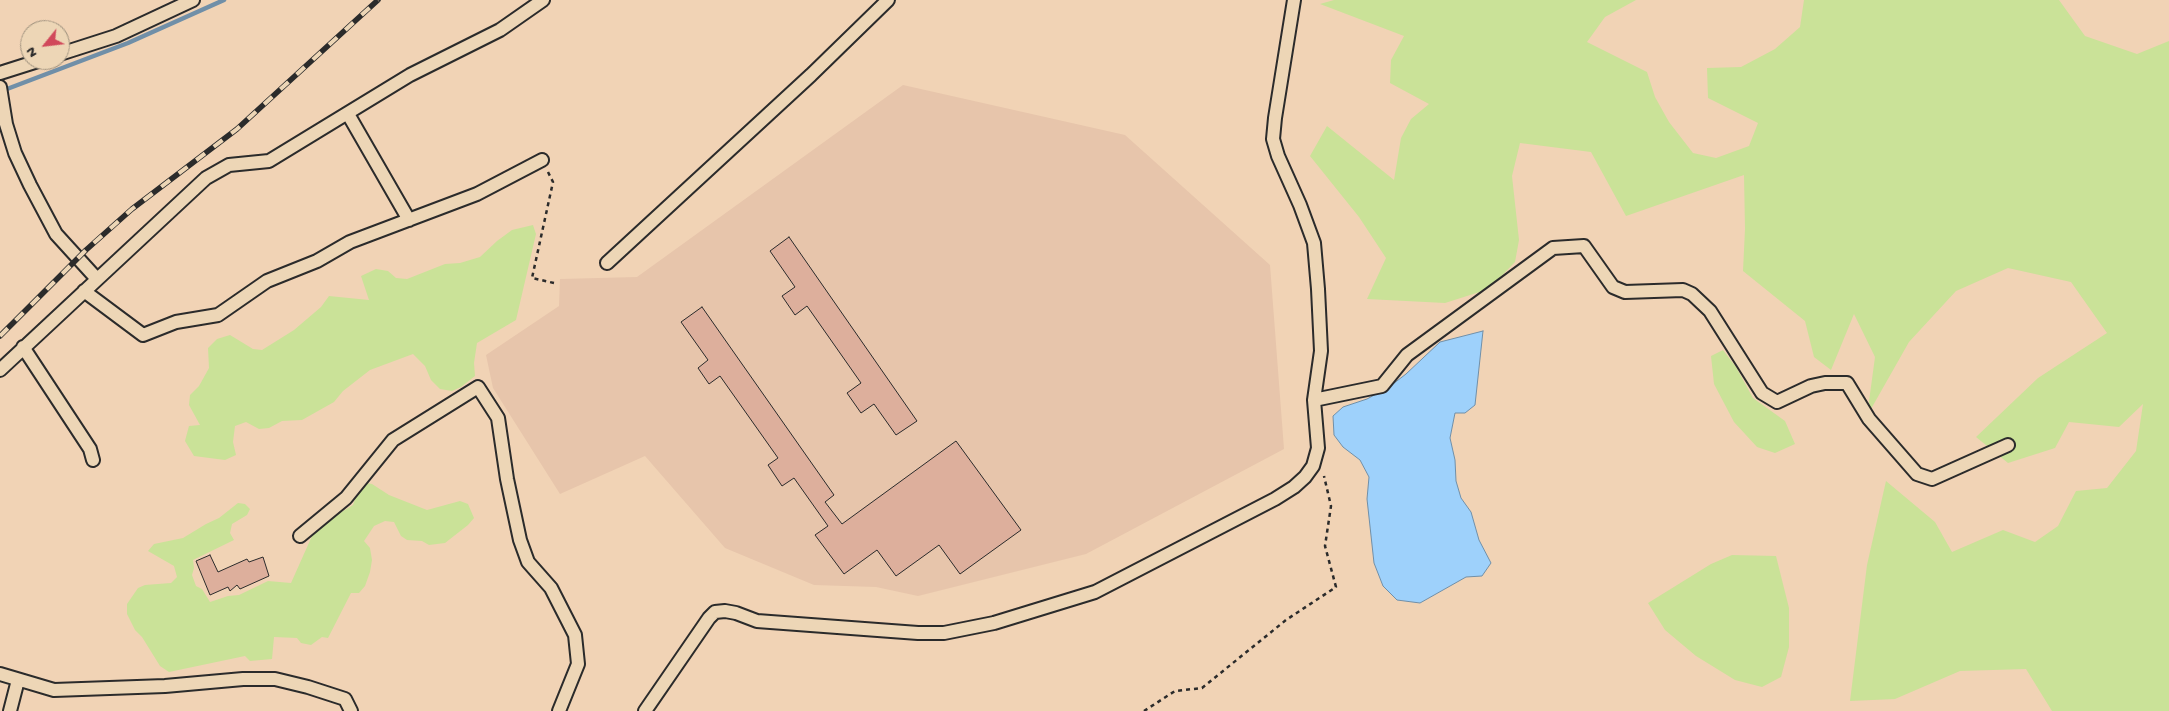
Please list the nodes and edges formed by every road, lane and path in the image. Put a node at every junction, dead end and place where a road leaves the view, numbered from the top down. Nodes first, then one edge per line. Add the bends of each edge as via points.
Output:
1 (193, 0) edge
2 (543, 0) edge
3 (888, 0) edge
4 (1294, 0) edge
5 (70, 51) edge
6 (20, 67) edge
7 (0, 73) edge
8 (0, 87) edge
9 (348, 114) junction
10 (3, 126) edge
11 (542, 160) joint
12 (409, 220) junction
13 (607, 263) dead end
14 (97, 278) junction
15 (554, 283) dead end
16 (84, 291) junction
17 (23, 347) junction
18 (0, 370) edge
19 (1314, 400) junction
20 (2008, 445) dead end
21 (93, 460) dead end
22 (1313, 466) junction
23 (300, 536) dead end
24 (0, 674) edge
25 (18, 680) junction
26 (10, 711) edge
27 (352, 711) edge
28 (559, 711) edge
29 (645, 711) edge
30 (1144, 711) edge

1 - 5 street via 116,36
2 - 9 street via 500,30 410,74
3 - 13 street
4 - 19 street via 1274,139 1314,243 1321,351
6 - 7 street
8 - 10 street
9 - 12 street
9 - 14 street via 269,161 229,165 206,178
10 - 14 street via 56,234
11 - 12 street via 476,194
11 - 15 path via 553,182 532,278
12 - 16 street via 350,242 317,261 267,281 218,315 176,322 143,335
14 - 16 street
16 - 17 street
17 - 18 street
17 - 21 street via 90,449
19 - 20 street via 1382,386 1408,354 1553,248 1584,246 1613,287 1624,292 1683,290 1692,294 1710,311 1762,393 1777,402 1811,386 1847,383 1869,419 1917,474 1932,479
19 - 22 street via 1318,448
22 - 29 street via 1294,487 1275,499 1094,592 994,623 944,633 918,633 757,621 736,613 716,612
22 - 30 path via 1323,472 1330,506 1325,546 1336,587 1286,620 1202,688 1175,691
23 - 28 street via 346,498 393,440 478,387 498,418 507,479 528,562 551,588 575,635 578,664
24 - 25 street
25 - 26 street
25 - 27 street via 54,690 275,679 345,698

